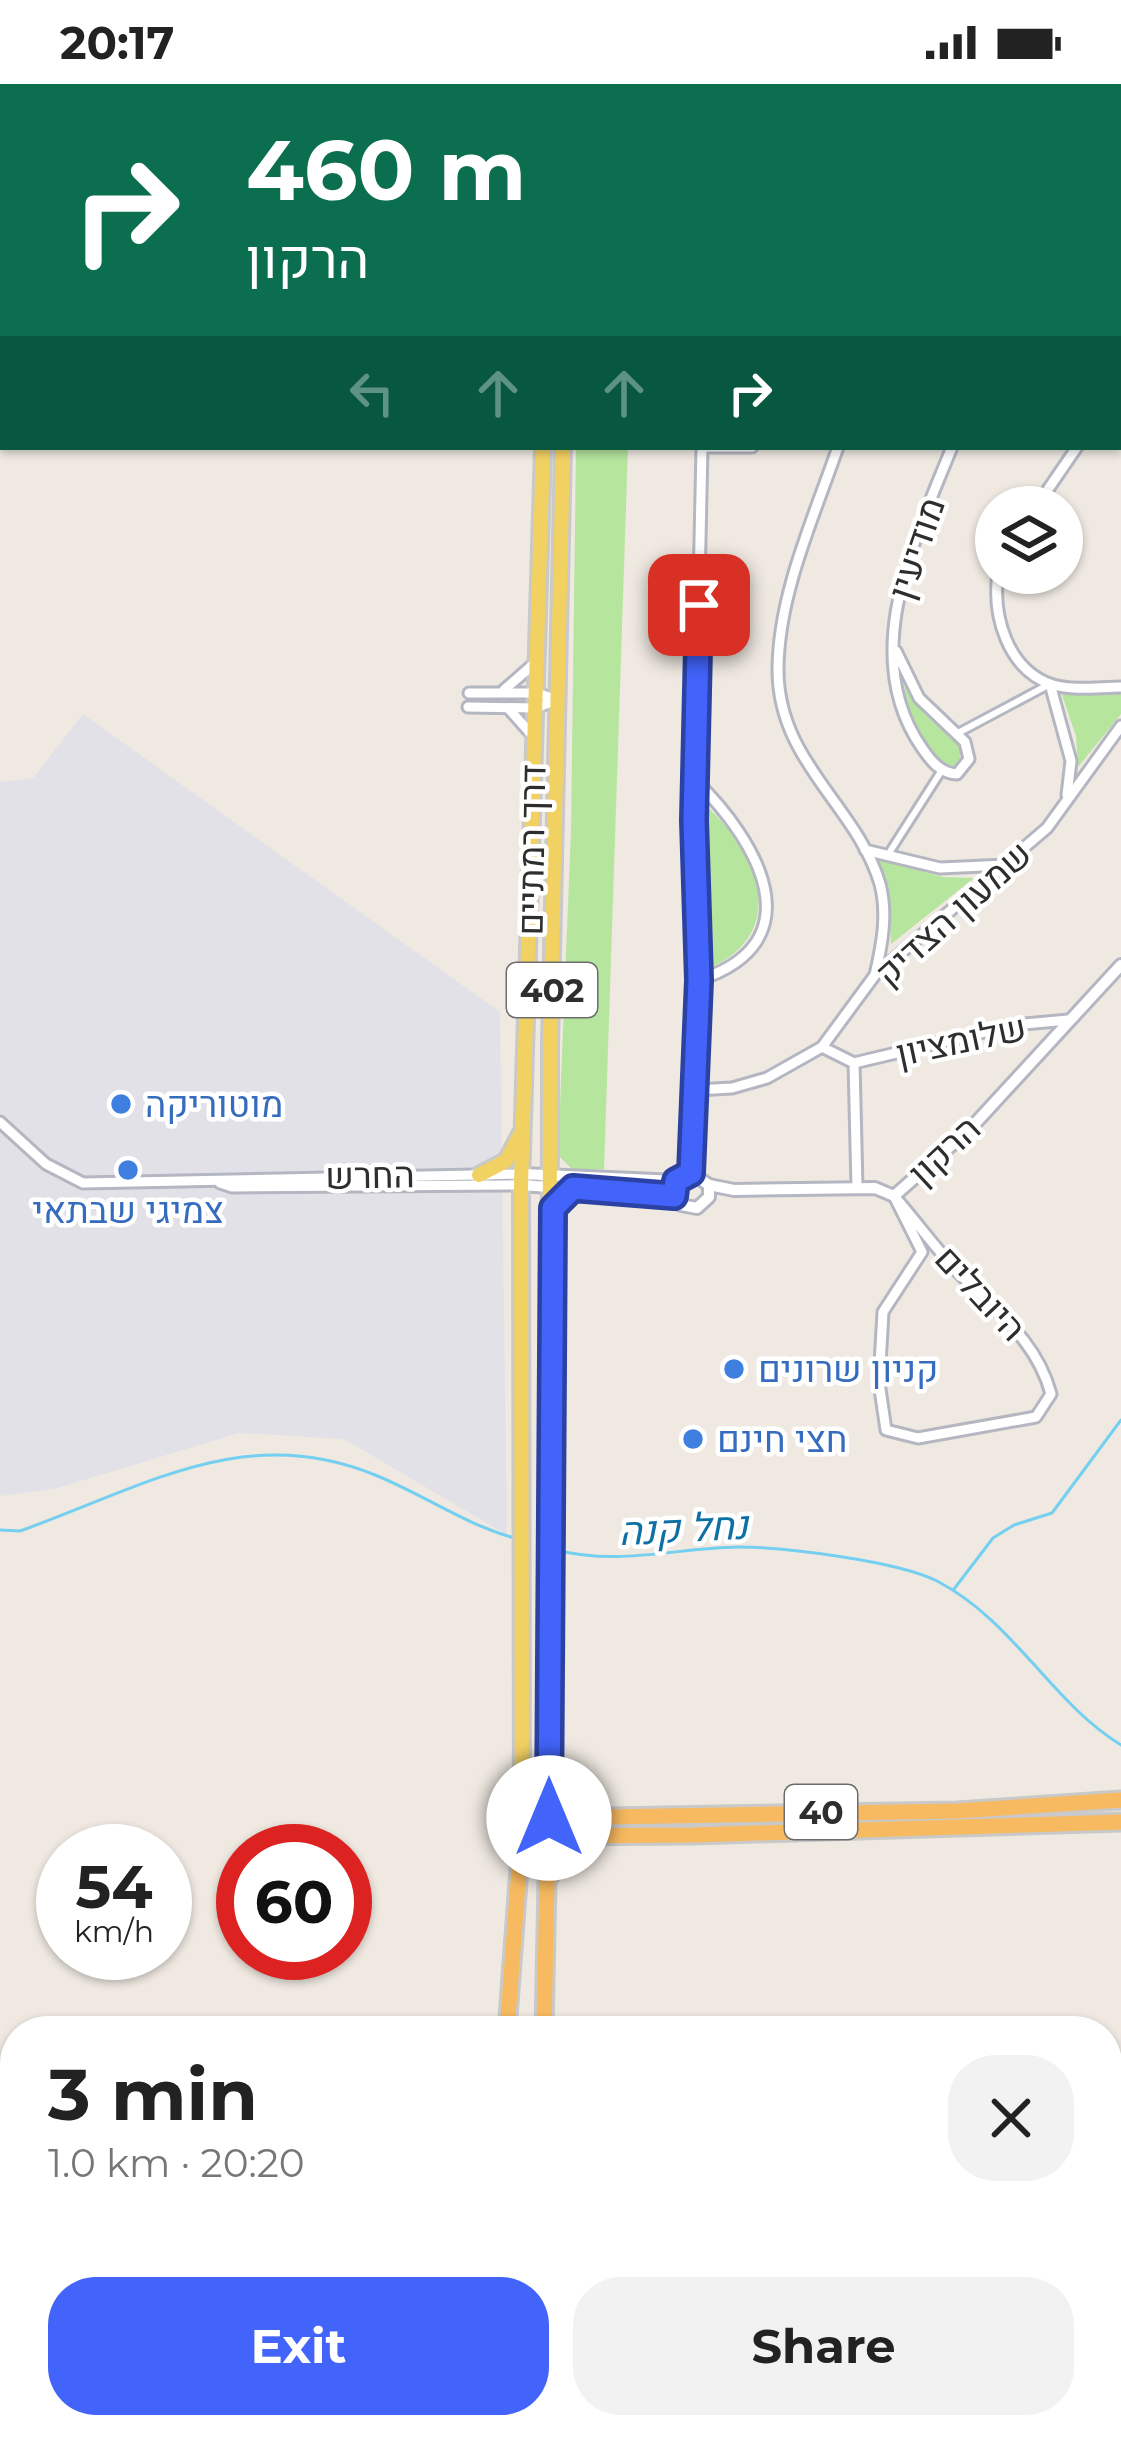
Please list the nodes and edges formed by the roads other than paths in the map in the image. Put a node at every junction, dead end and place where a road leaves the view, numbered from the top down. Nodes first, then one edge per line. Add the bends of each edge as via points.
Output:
1 (543, 450) edge
2 (563, 450) edge
3 (703, 450) edge
4 (837, 450) edge
5 (951, 450) edge
6 (1075, 450) edge
7 (1050, 486) edge
8 (997, 594) edge
9 (896, 651) junction
10 (538, 657) junction
11 (1050, 684) junction
12 (1121, 687) edge
13 (502, 692) junction
14 (469, 693) dead end
15 (536, 700) junction
16 (558, 700) junction
17 (468, 707) dead end
18 (508, 708) junction
19 (1121, 726) edge
20 (958, 733) junction
21 (533, 738) junction
22 (942, 770) junction
23 (695, 780) junction
24 (1067, 800) junction
25 (864, 850) junction
26 (889, 853) junction
27 (1006, 866) junction
28 (1121, 965) edge
29 (875, 975) junction
30 (699, 980) junction
31 (1068, 1021) junction
32 (823, 1047) junction
33 (854, 1063) junction
34 (697, 1090) junction
35 (0, 1122) edge
36 (524, 1122) junction
37 (691, 1173) junction
38 (479, 1175) junction
39 (561, 1178) junction
40 (522, 1179) junction
41 (676, 1181) junction
42 (220, 1183) junction
43 (857, 1187) junction
44 (709, 1191) junction
45 (674, 1196) junction
46 (894, 1196) junction
47 (1121, 1800) edge
48 (549, 1810) junction
49 (1121, 1822) edge
50 (522, 1828) junction
51 (597, 1834) junction
52 (548, 1836) junction
53 (549, 1883) junction
54 (508, 2016) edge
55 (545, 2016) edge

1 - 10 main road, דרך רמתיים / 402
2 - 16 main road, דרך רמתיים / 402
3 - 23 street
4 - 25 street via 795,574 778,669 802,757
5 - 9 street, מודיעין via 907,557 893,609
6 - 7 street
8 - 11 street via 1003,637
9 - 20 street, מודיעין via 920,698
9 - 22 street, מודיעין via 908,724
10 - 13 street
10 - 15 main road, דרך רמתיים / 402
11 - 12 street
11 - 20 street
11 - 24 street via 1071,761
13 - 14 street
13 - 15 street
15 - 16 street
15 - 18 street
15 - 21 main road, דרך רמתיים / 402
16 - 39 main road, דרך רמתיים / 402 via 550,1044
17 - 18 street
18 - 21 street
19 - 24 street, שמעון הצדיק
20 - 22 street via 969,759 957,774
21 - 36 main road, דרך רמתיים / 402
22 - 26 street
23 - 30 street
23 - 30 street via 743,837 767,904 753,949 726,972
24 - 27 street, שמעון הצדיק
25 - 26 street
25 - 29 street via 883,907
26 - 27 street via 940,868
27 - 29 street, שמעון הצדיק
28 - 31 street, הרקון
29 - 32 street, שמעון הצדיק
30 - 34 street
31 - 33 street, שלומציון via 1014,1024
31 - 46 street, הרקון via 971,1128
32 - 33 street
32 - 34 street, שמעון הצדיק via 767,1078
33 - 43 street
34 - 37 street
35 - 42 street, החרש via 46,1164 83,1183
36 - 38 main road via 506,1161
36 - 40 main road, דרך רמתיים / 402
37 - 41 street
37 - 44 street
38 - 40 street, החרש
38 - 42 street, החרש
39 - 40 street
39 - 41 street
39 - 45 street
39 - 48 main road via 553,1208
40 - 42 street, החרש
40 - 50 main road, דרך רמתיים / 402
41 - 45 street
43 - 44 street, הרקון
43 - 46 street, הרקון
44 - 45 street via 692,1209
46 - 46 street, היובלים via 922,1252 884,1312 879,1382 886,1430 918,1438 1036,1417 1051,1394 1027,1340
47 - 48 highway, 40 via 571,1819
48 - 50 highway
48 - 52 highway
49 - 51 highway, 40
50 - 52 highway, 40
50 - 54 highway
51 - 52 highway, 40
51 - 53 highway via 562,1852
52 - 53 highway
53 - 55 highway

